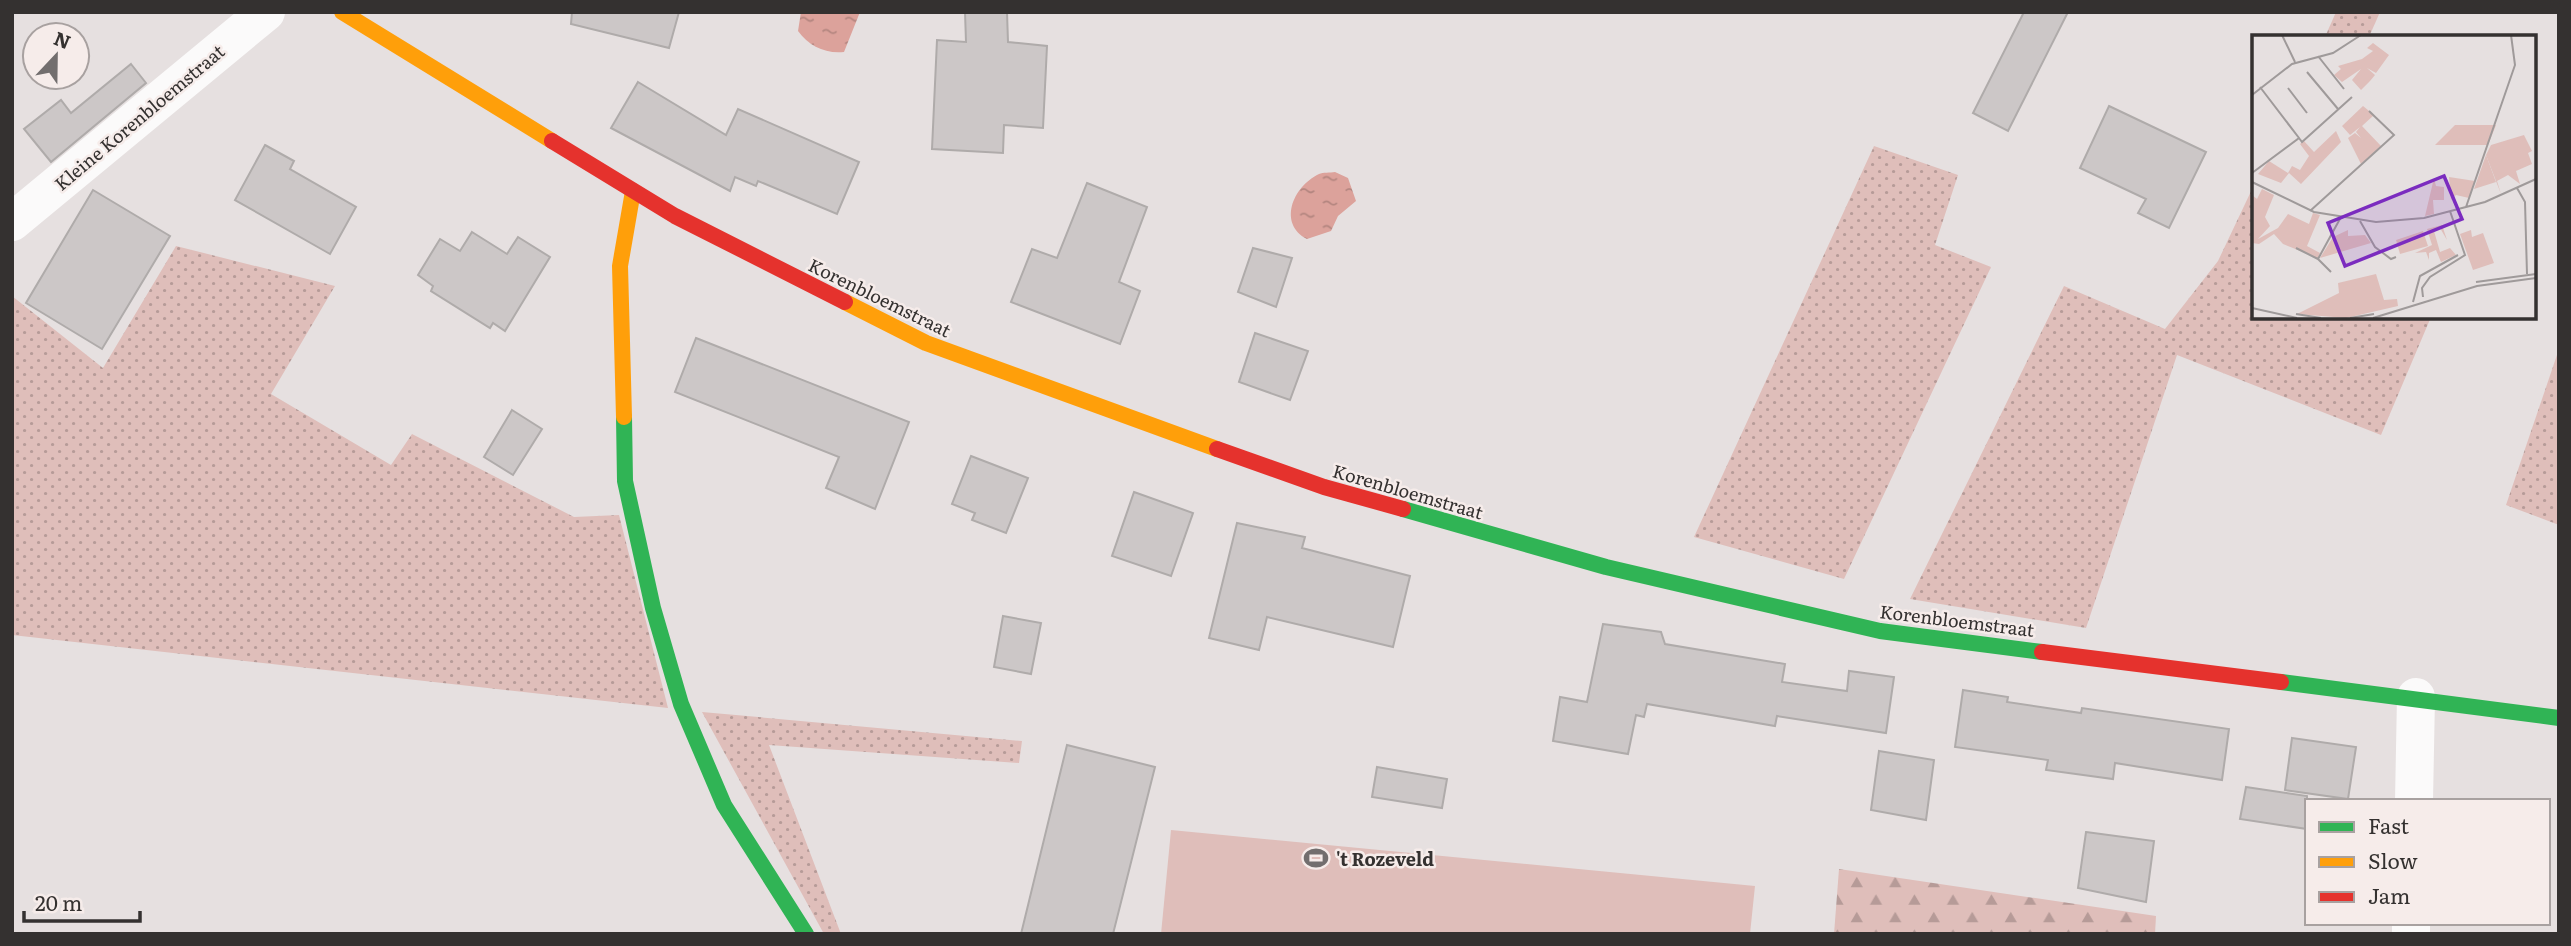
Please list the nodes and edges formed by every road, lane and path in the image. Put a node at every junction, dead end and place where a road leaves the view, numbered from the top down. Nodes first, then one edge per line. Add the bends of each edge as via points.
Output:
1 (266, 12) edge
2 (342, 12) edge
3 (633, 191) junction
4 (12, 222) edge
5 (2416, 697) junction
6 (2559, 718) edge
7 (2414, 799) edge
8 (806, 934) edge

1 - 4 street, Kleine Korenbloemstraat
2 - 3 street, Korenbloemstraat
3 - 5 street, Korenbloemstraat via 926,343 1337,491 1606,567 1880,631
3 - 8 street via 620,266 621,403 625,481 650,595 681,704 724,805
5 - 6 street, Korenbloemstraat
5 - 7 street

